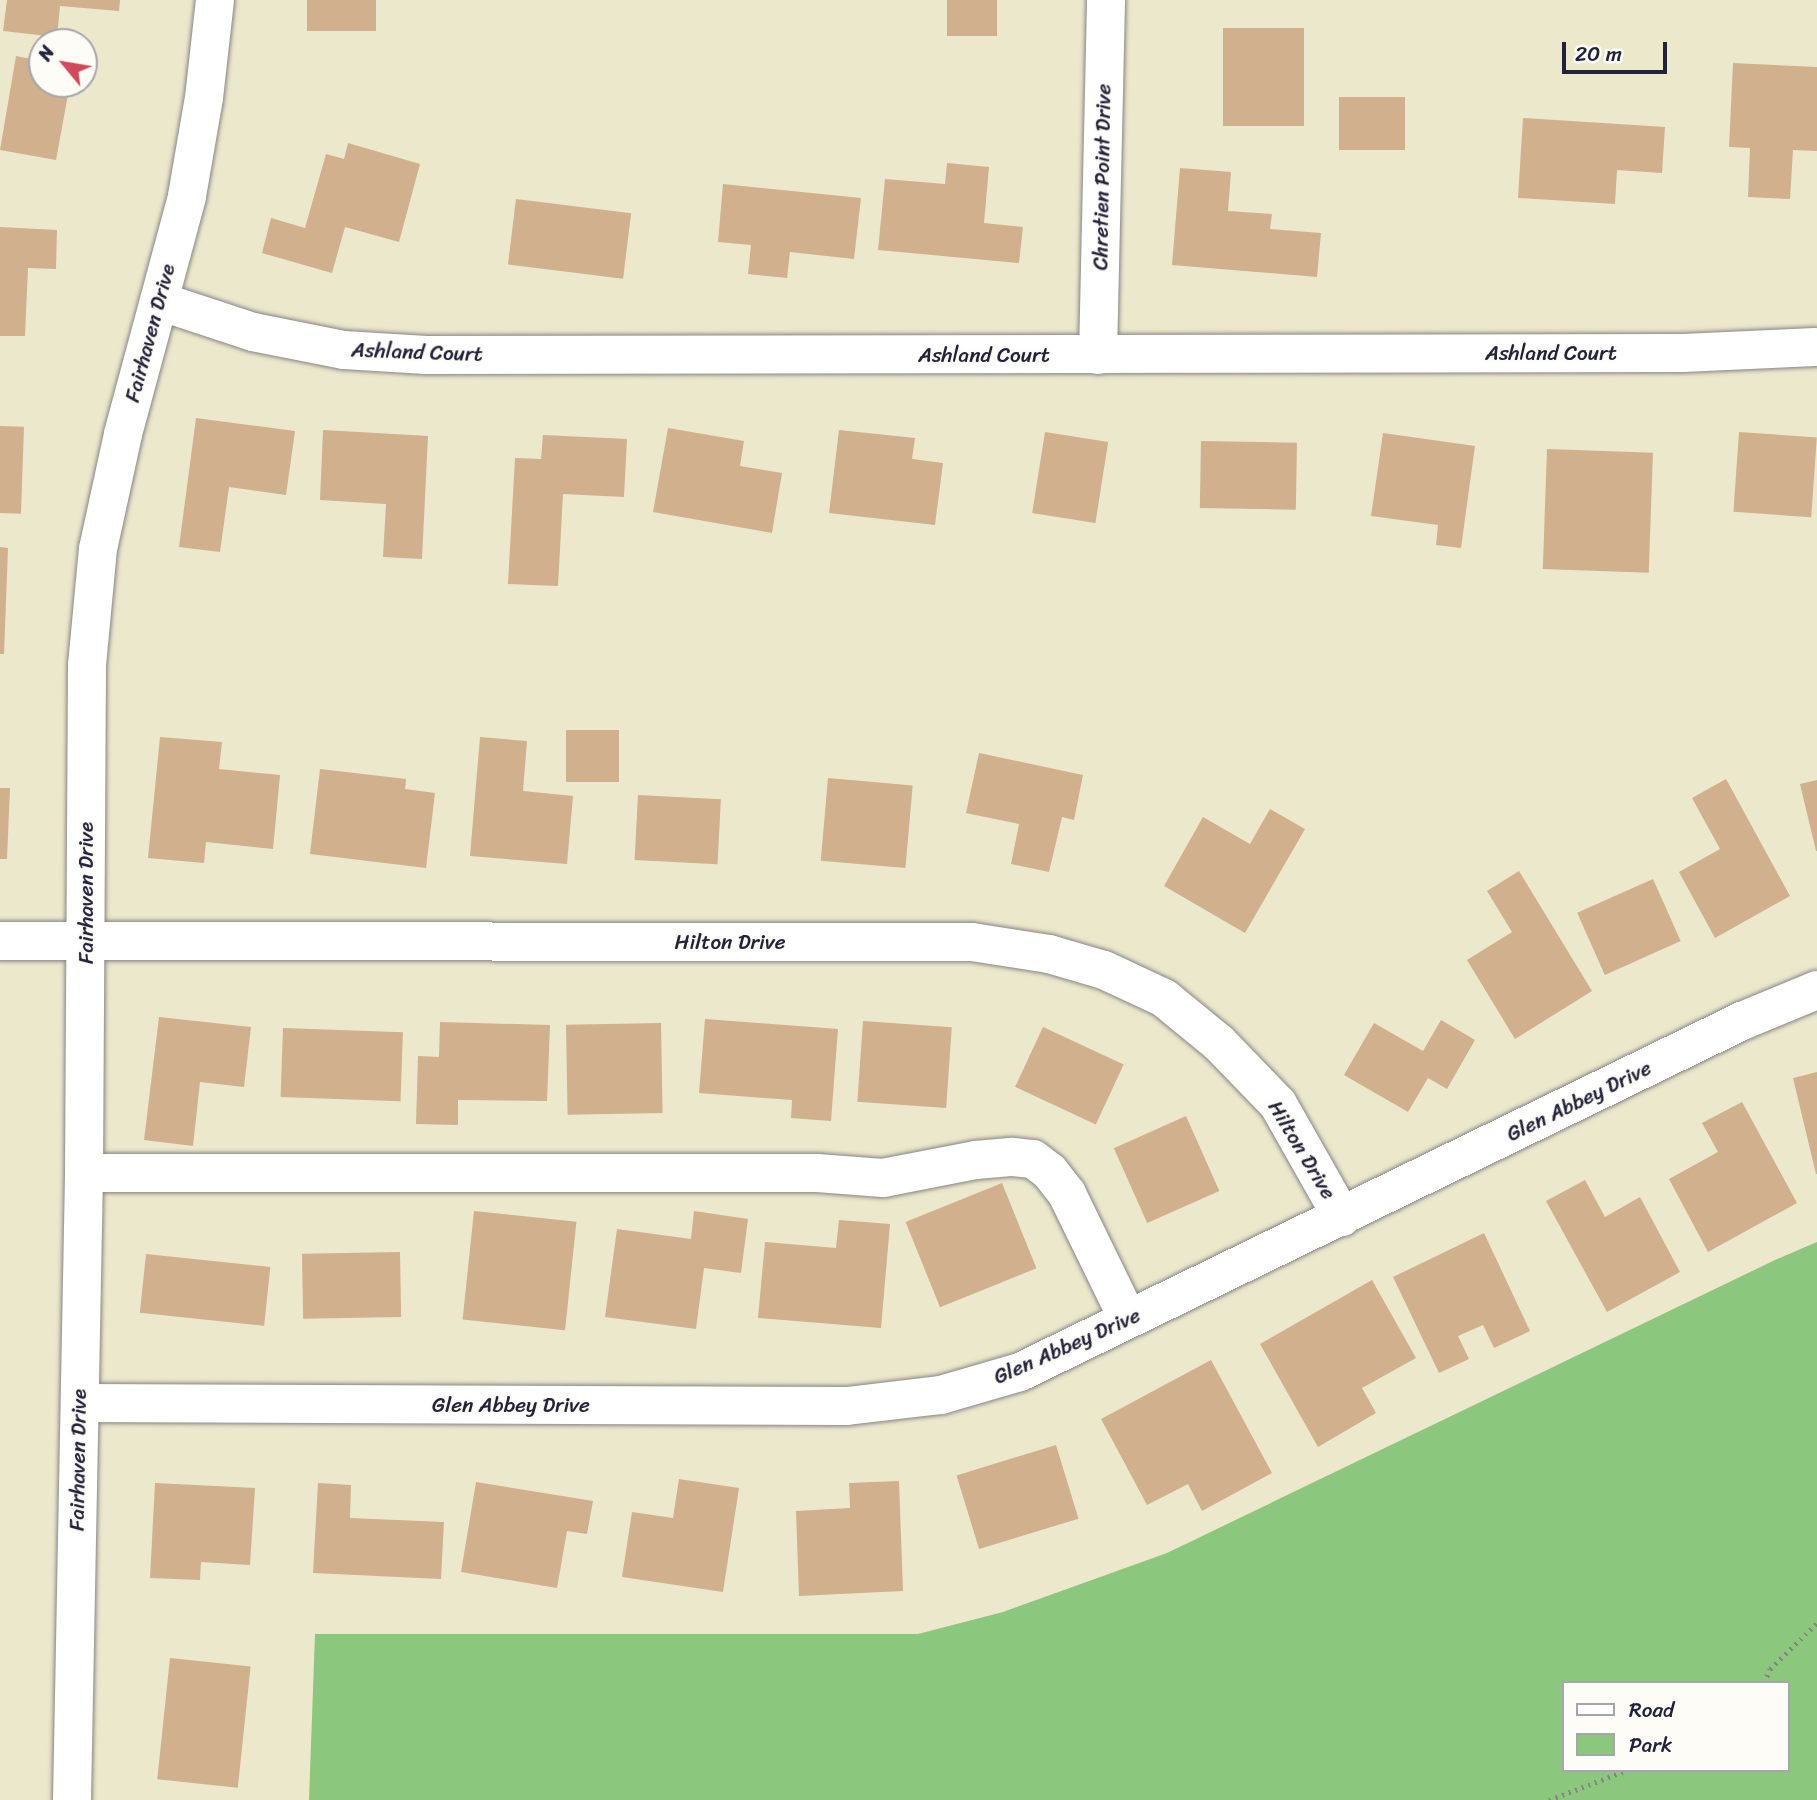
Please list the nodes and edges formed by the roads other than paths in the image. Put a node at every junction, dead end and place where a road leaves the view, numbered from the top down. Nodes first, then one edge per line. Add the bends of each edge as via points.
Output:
1 (215, 0) edge
2 (1106, 0) edge
3 (159, 300) junction
4 (1815, 347) dead end
5 (1098, 355) junction
6 (0, 941) edge
7 (85, 941) junction
8 (1817, 989) edge
9 (84, 1173) junction
10 (1342, 1217) junction
11 (1128, 1320) junction
12 (80, 1403) junction
13 (72, 1800) edge

1 - 3 street, Fairhaven Drive via 187,196
2 - 5 street, Chretien Point Drive
3 - 5 street, Ashland Court via 253,332 344,350 426,355
3 - 7 street, Fairhaven Drive via 122,434 98,549 87,665
4 - 5 street, Ashland Court via 1683,353
6 - 7 street, Hilton Drive
7 - 9 street, Fairhaven Drive
7 - 10 street, Hilton Drive via 972,942 1049,954 1104,970 1164,998 1219,1043 1278,1104
8 - 10 street, Glen Abbey Drive via 1742,1021
9 - 11 street via 817,1174 883,1178 976,1160 1033,1160 1050,1172 1067,1194
9 - 12 street, Fairhaven Drive
10 - 11 street, Glen Abbey Drive
11 - 12 street, Glen Abbey Drive via 1020,1372 941,1395 847,1406
12 - 13 street, Fairhaven Drive

